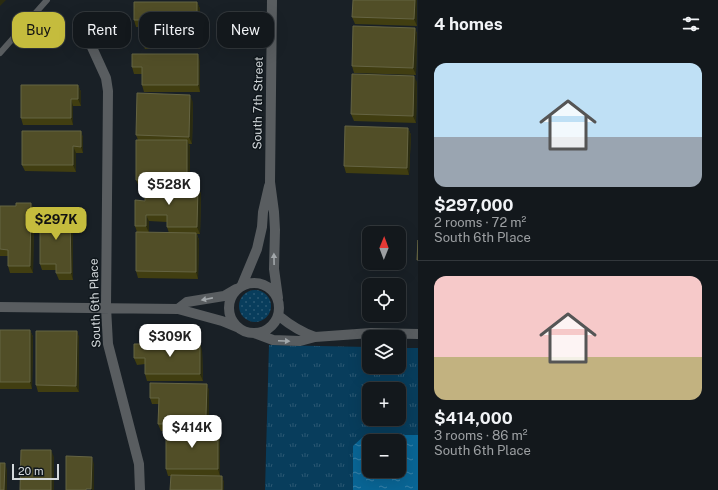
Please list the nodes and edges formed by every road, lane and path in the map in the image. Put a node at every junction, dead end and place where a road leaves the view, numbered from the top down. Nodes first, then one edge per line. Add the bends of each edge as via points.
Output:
1 (47, 0) edge
2 (272, 0) edge
3 (92, 48) edge
4 (0, 53) edge
5 (270, 182) junction
6 (239, 287) junction
7 (278, 298) junction
8 (0, 307) edge
9 (106, 308) junction
10 (178, 309) junction
11 (279, 316) junction
12 (239, 328) junction
13 (254, 333) junction
14 (418, 334) edge
15 (315, 337) junction
16 (140, 490) edge

1 - 4 lane
2 - 5 street, South 7th Street
3 - 9 street, South 6th Place via 106,78 108,91
5 - 6 street, South 7th Street via 257,249
7 -> 5 street, South 7th Street
6 - 7 street via 248,283 262,283 273,290
6 -> 10 street via 224,296 188,302
6 - 12 street, South 7th Street via 229,302 230,316
7 - 11 street, South 7th Street
8 - 9 street
9 - 10 street
9 - 16 street, South 6th Place via 108,344 139,464
10 - 12 street
11 - 13 street via 269,329
11 - 15 street via 290,325
12 - 13 street
13 -> 15 street via 274,340 300,341
14 - 15 street via 371,333

